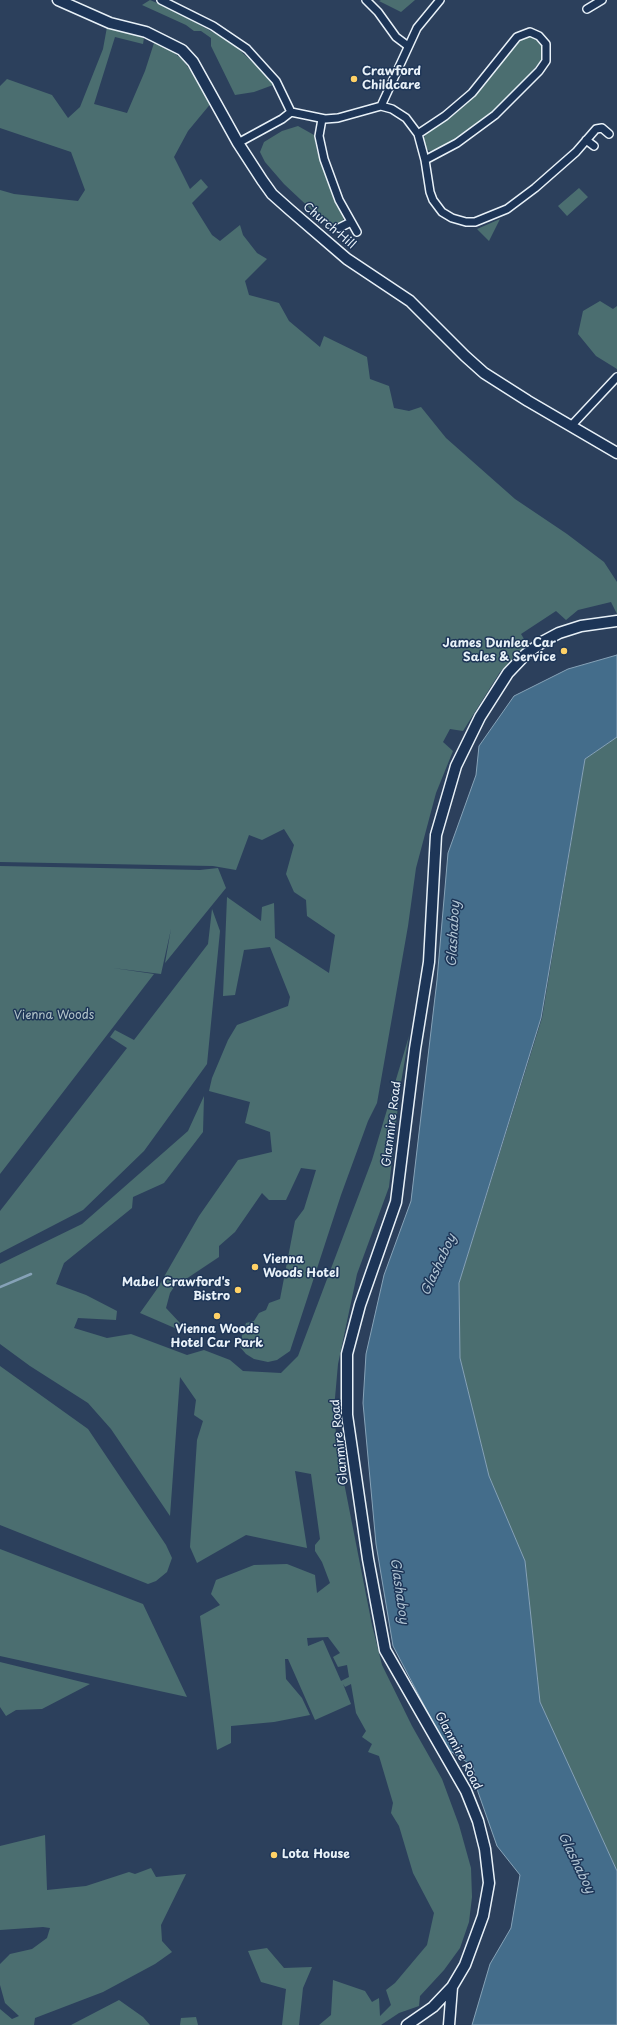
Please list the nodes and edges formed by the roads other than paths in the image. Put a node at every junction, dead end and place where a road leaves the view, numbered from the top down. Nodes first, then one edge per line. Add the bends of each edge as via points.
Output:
1 (58, 0) edge
2 (161, 0) edge
3 (367, 0) edge
4 (440, 0) edge
5 (602, 0) edge
6 (587, 9) dead end
7 (408, 46) junction
8 (382, 106) junction
9 (291, 112) junction
10 (322, 119) junction
11 (418, 134) junction
12 (609, 134) dead end
13 (586, 140) junction
14 (238, 143) junction
15 (594, 146) dead end
16 (425, 160) junction
17 (351, 222) junction
18 (338, 228) dead end
19 (357, 232) dead end
20 (617, 377) edge
21 (572, 425) junction
22 (617, 453) edge
23 (617, 622) edge
24 (452, 1986) junction
25 (407, 2025) edge
26 (449, 2025) edge

1 - 14 main road, Church Hill via 110,23 146,32 182,50 193,62
2 - 9 street via 213,26 247,49 276,81
3 - 7 street via 396,36
4 - 7 street via 417,28
5 - 6 street
7 - 8 street
8 - 10 street via 338,118
8 - 11 street via 399,113
9 - 10 street
9 - 14 street
10 - 17 street via 319,136 324,159 339,200
11 - 16 street
11 - 16 street via 472,93 517,37 530,32 539,36 546,44 546,61 539,71 495,115 457,143
12 - 13 street via 605,129 599,128
13 - 15 street
13 - 16 street via 570,158 518,201 499,213 476,222 460,221 442,212 430,192
14 - 21 main road, Church Hill via 272,194 346,259 410,302 484,373
17 - 18 street
17 - 19 street
20 - 21 street
21 - 22 main road, Church Hill
23 - 24 main road, Glanmire Road via 581,626 559,633 526,654 508,673 480,717 456,766 436,835 429,962 414,1049 396,1202 360,1305 347,1354 347,1415 368,1559 385,1650 466,1791 478,1821 485,1849 489,1884 483,1916 465,1965
24 - 25 main road, Glanmire Road via 433,2007
24 - 26 main road

